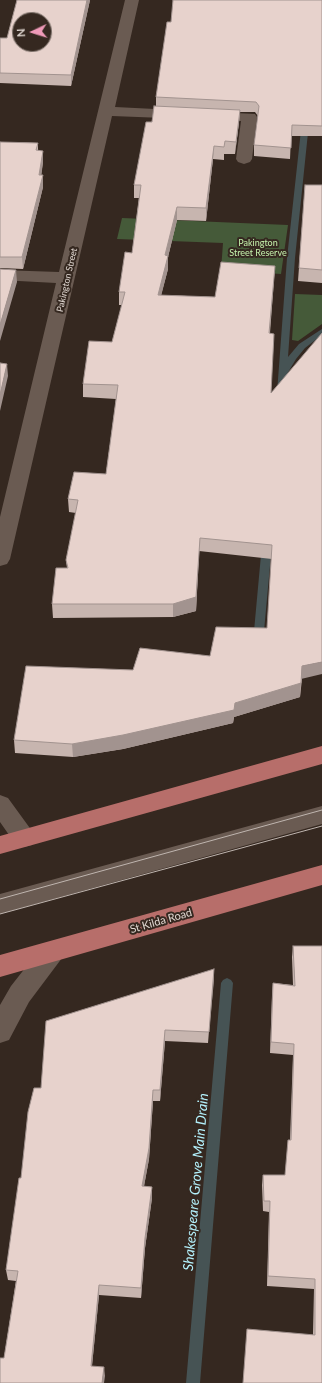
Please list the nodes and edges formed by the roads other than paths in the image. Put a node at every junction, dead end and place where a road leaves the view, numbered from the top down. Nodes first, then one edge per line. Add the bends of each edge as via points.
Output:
1 (132, 0) edge
2 (106, 111) junction
3 (244, 159) dead end
4 (0, 276) edge
5 (67, 278) junction
6 (0, 559) edge
7 (322, 754) edge
8 (0, 804) edge
9 (322, 815) edge
10 (24, 838) junction
11 (0, 845) edge
12 (322, 875) edge
13 (0, 904) edge
14 (53, 951) junction
15 (0, 966) edge
16 (0, 1032) edge

1 - 2 street, Pakington Street
2 - 3 street via 249,117
2 - 5 street, Pakington Street
4 - 5 street
5 - 6 street, Pakington Street
7 - 10 highway
8 - 10 street
9 - 13 street
10 - 11 highway
12 - 14 highway, St Kilda Road
14 - 15 highway, St Kilda Road
14 - 16 street via 20,994

